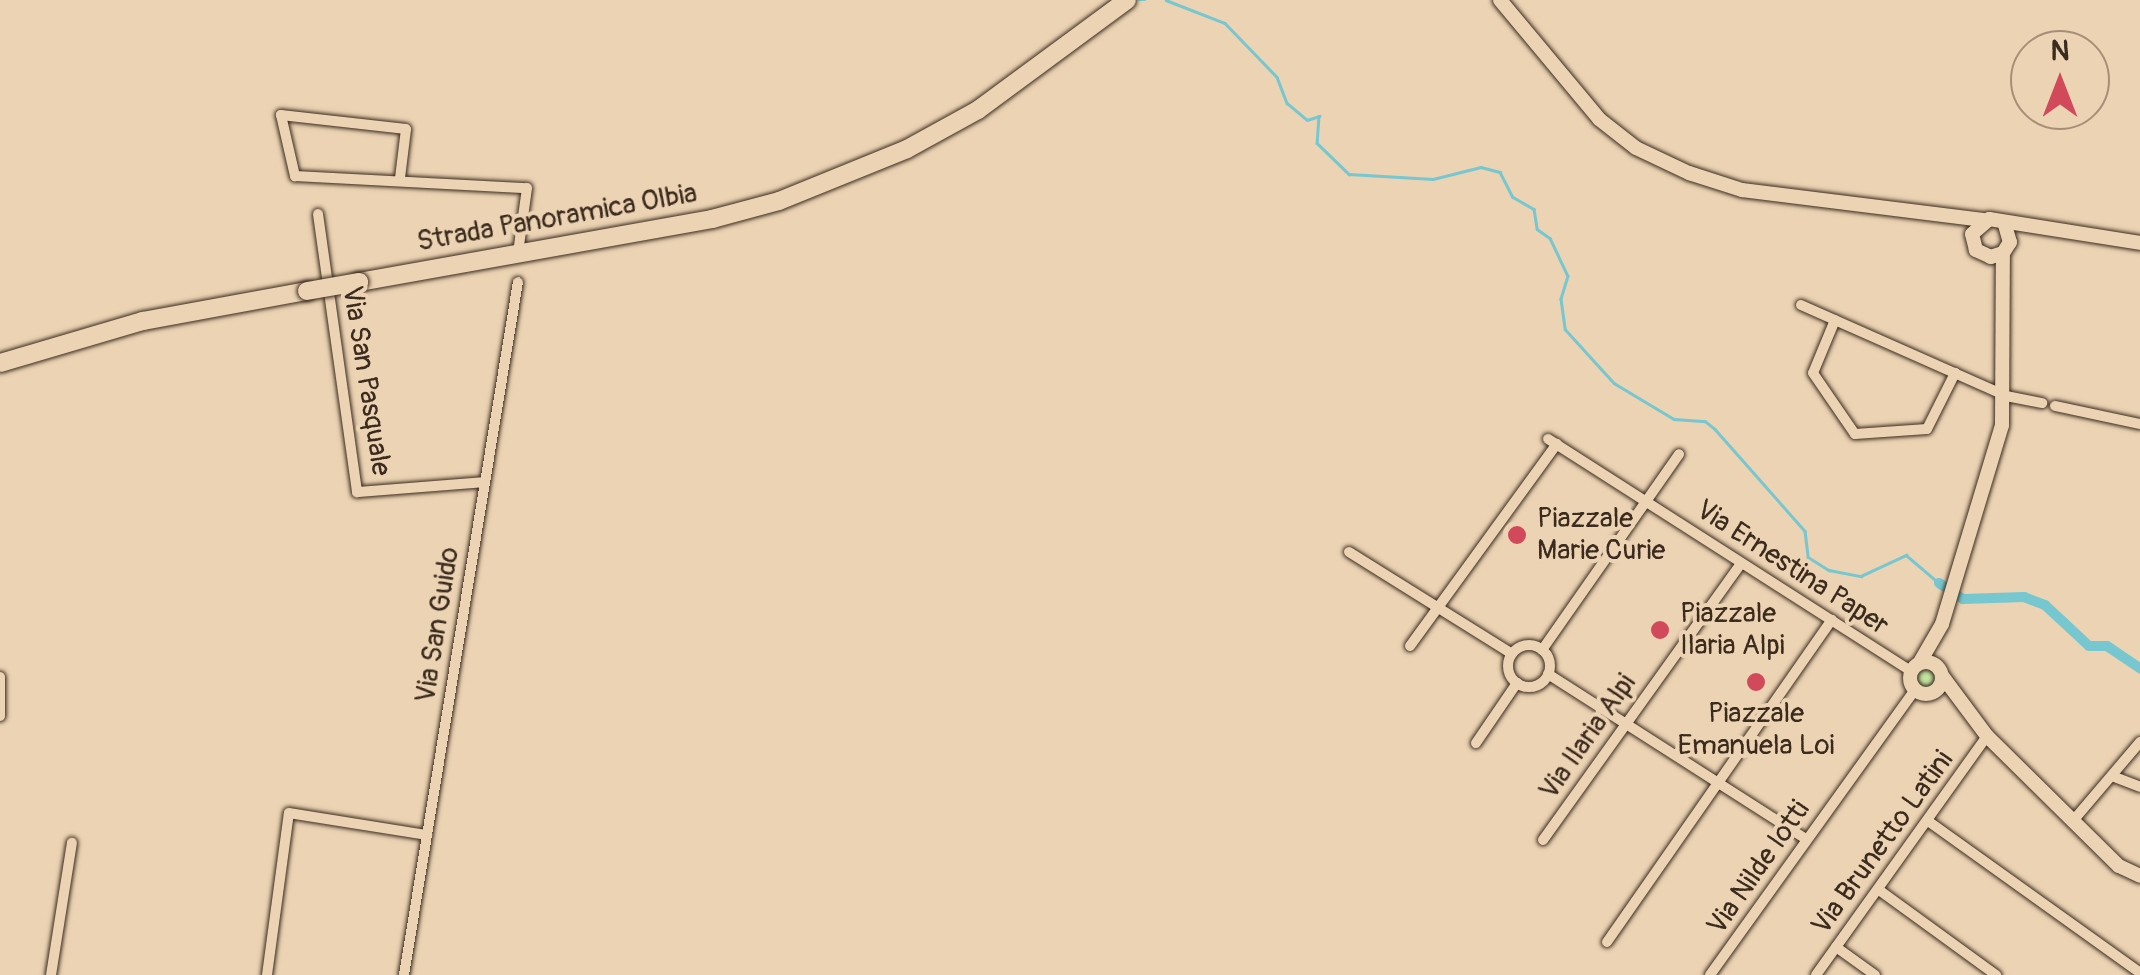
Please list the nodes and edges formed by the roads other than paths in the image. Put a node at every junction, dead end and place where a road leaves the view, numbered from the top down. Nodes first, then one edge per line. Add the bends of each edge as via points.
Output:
1 (1127, 0) edge
2 (1500, 0) edge
3 (400, 178) junction
4 (318, 214) dead end
5 (1930, 214) junction
6 (1983, 220) junction
7 (2007, 230) junction
8 (1971, 240) junction
9 (2140, 242) edge
10 (518, 253) junction
11 (1997, 255) junction
12 (518, 282) dead end
13 (1801, 305) dead end
14 (1834, 320) junction
15 (0, 362) edge
16 (1955, 373) junction
17 (2006, 396) junction
18 (2042, 403) dead end
19 (2055, 406) dead end
20 (2140, 424) edge
21 (1679, 454) dead end
22 (484, 482) junction
23 (1646, 502) junction
24 (1350, 552) dead end
25 (1742, 563) junction
26 (1436, 607) junction
27 (1832, 620) junction
28 (1942, 624) junction
29 (1410, 646) dead end
30 (1542, 650) junction
31 (1512, 654) junction
32 (1916, 667) junction
33 (1548, 674) junction
34 (1942, 674) junction
35 (0, 677) edge
36 (1517, 683) junction
37 (1923, 692) junction
38 (1955, 702) junction
39 (0, 716) edge
40 (1622, 724) junction
41 (1987, 736) junction
42 (2140, 742) edge
43 (1476, 743) dead end
44 (2112, 776) junction
45 (1714, 782) junction
46 (2140, 787) edge
47 (1928, 822) junction
48 (2072, 822) junction
49 (427, 835) junction
50 (1806, 839) junction
51 (1542, 840) dead end
52 (72, 843) dead end
53 (2140, 876) edge
54 (1879, 890) junction
55 (1607, 942) dead end
56 (1836, 946) junction
57 (2140, 973) edge
58 (52, 975) edge
59 (267, 975) edge
60 (404, 975) edge
61 (1710, 975) edge
62 (1816, 975) edge
63 (1874, 975) edge
64 (1996, 975) edge

1 - 10 highway, Strada Panoramica Olbia via 978,110 824,183 712,219
2 - 5 street via 1559,78 1636,148 1742,190
3 - 3 street via 406,129 282,115 296,176
3 - 10 street via 528,188
4 - 22 street, Via San Pasquale via 357,492
5 - 6 street
5 - 8 street
6 - 7 street
6 - 8 street
7 - 9 street
7 - 11 street
8 - 11 street via 1976,250
10 - 15 highway, Strada Panoramica Olbia, bridge via 142,321
11 - 17 street
12 - 22 street, Via San Guido
13 - 14 street
14 - 16 street
14 - 16 street via 1813,373 1855,434 1928,429
16 - 17 street
17 - 18 street
17 - 28 street
19 - 20 street
21 - 23 street
22 - 49 street, Via San Guido
23 - 25 street, Via Ernestina Paper
23 - 26 street, Via Ernestina Paper via 1552,442
23 - 30 street
24 - 26 street
25 - 27 street, Via Ernestina Paper
25 - 40 street, Via Ilaria Alpi
26 - 29 street
26 - 31 street
27 - 32 street, Via Ernestina Paper
27 - 45 street
28 - 32 street
28 - 34 street
30 - 31 street via 1525,646
30 - 33 street
31 - 36 street via 1509,672
32 - 34 street
32 - 37 street
33 - 36 street via 1533,686
33 - 40 street
34 - 37 street
34 - 38 street
35 - 39 street
36 - 43 street
37 - 38 street
37 - 50 street, Via Nilde Iotti
38 - 41 street
40 - 45 street
40 - 51 street, Via Ilaria Alpi
41 - 47 street, Via Brunetto Latini
41 - 48 street
42 - 44 street
44 - 46 street
44 - 48 street
45 - 50 street
45 - 55 street
47 - 54 street, Via Brunetto Latini
47 - 57 street
48 - 53 street via 2119,866
49 - 59 street via 289,813
49 - 60 street, Via San Guido
50 - 61 street, Via Nilde Iotti
52 - 58 street
54 - 56 street, Via Brunetto Latini
54 - 64 street
56 - 62 street, Via Brunetto Latini
56 - 63 street

